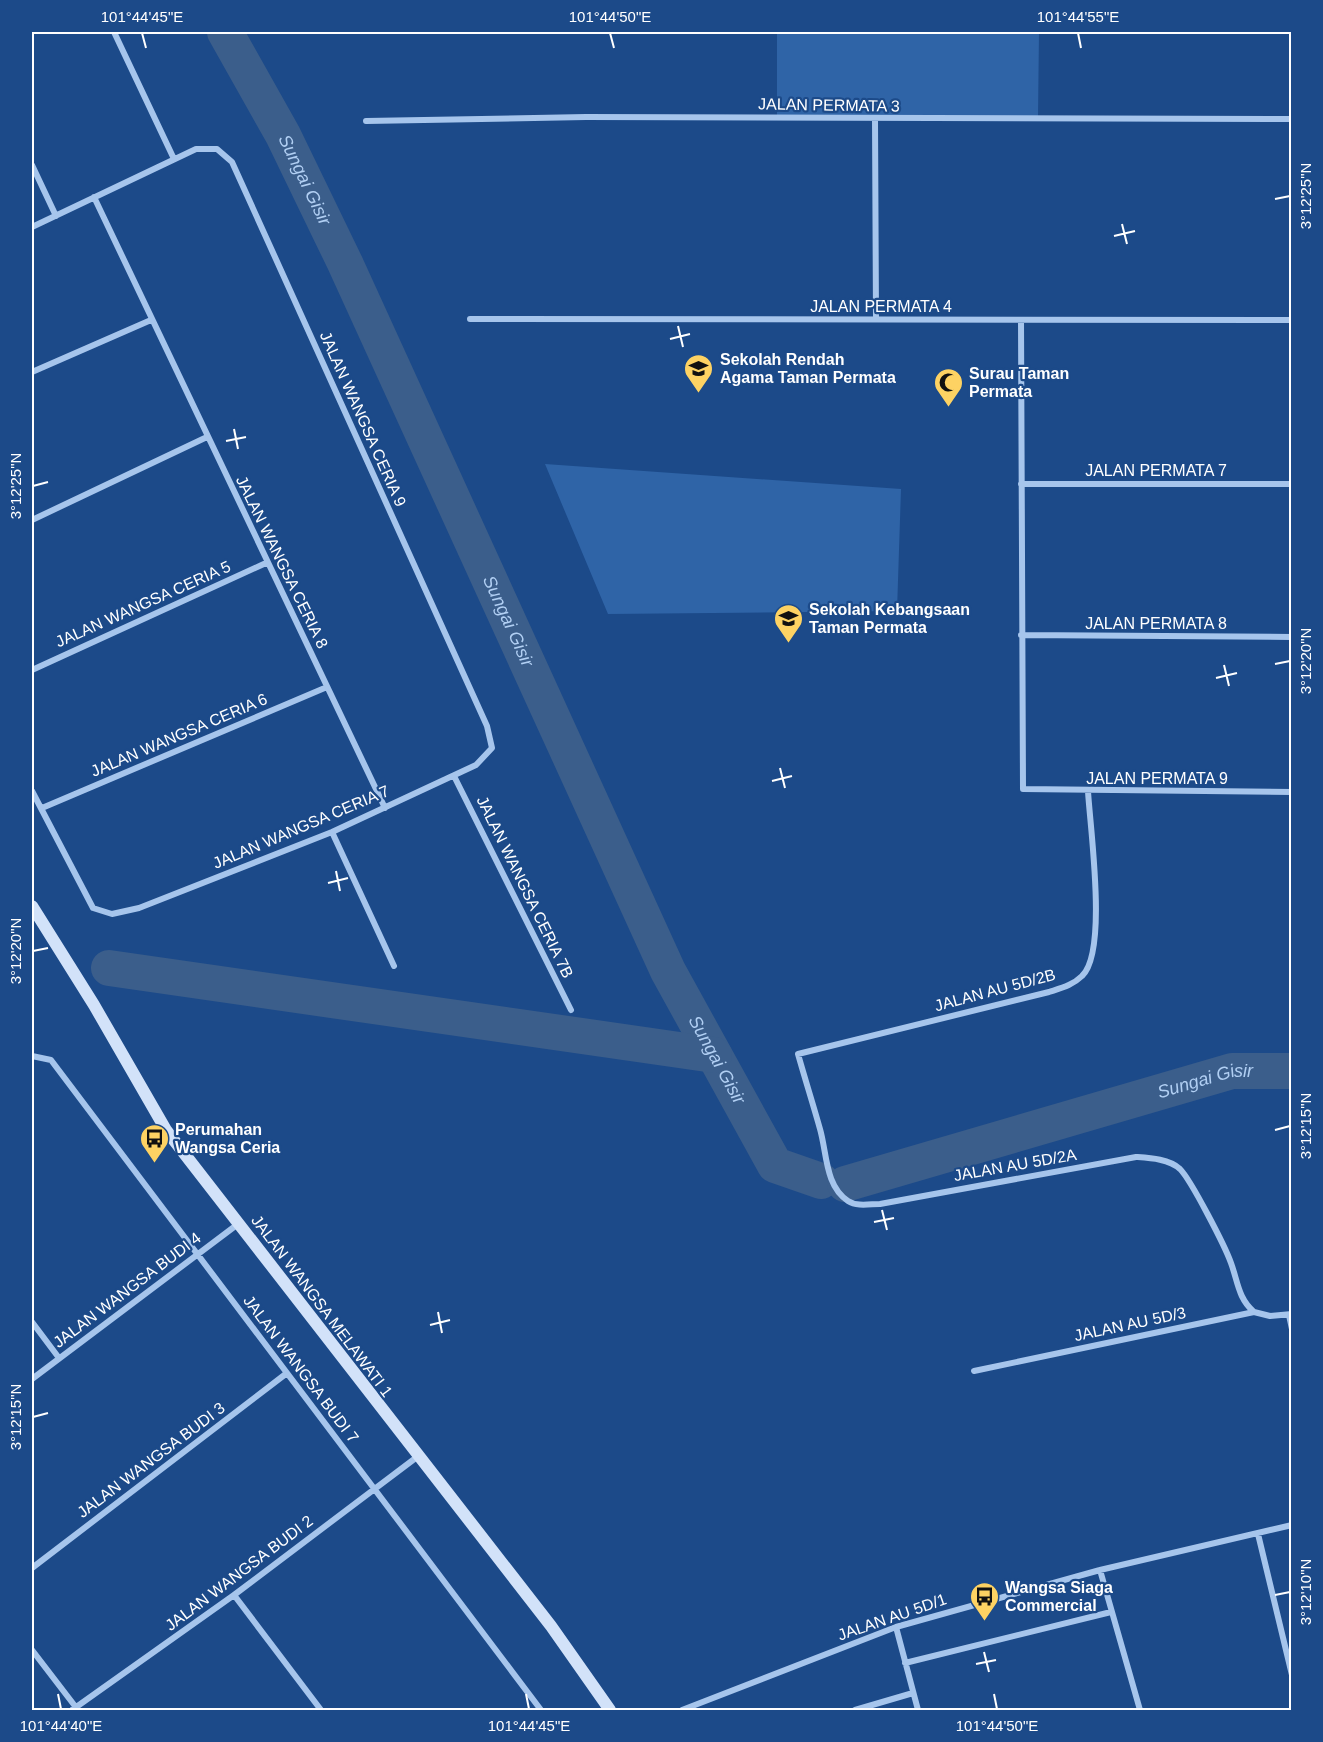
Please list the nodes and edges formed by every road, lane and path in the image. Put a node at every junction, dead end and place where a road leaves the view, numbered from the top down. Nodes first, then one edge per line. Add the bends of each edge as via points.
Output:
1 (114, 32) edge
2 (875, 119) junction
3 (1292, 119) edge
4 (366, 121) dead end
5 (174, 159) junction
6 (32, 165) edge
7 (94, 197) junction
8 (56, 216) junction
9 (32, 227) edge
10 (470, 319) dead end
11 (876, 319) junction
12 (152, 320) junction
13 (1021, 320) junction
14 (1292, 320) edge
15 (32, 372) edge
16 (207, 437) junction
17 (1021, 484) junction
18 (1292, 484) edge
19 (32, 520) edge
20 (266, 563) junction
21 (1021, 635) junction
22 (1292, 637) edge
23 (32, 670) edge
24 (327, 687) junction
25 (492, 748) joint
26 (454, 776) junction
27 (32, 791) edge
28 (1088, 791) junction
29 (1292, 792) edge
30 (385, 807) junction
31 (42, 808) junction
32 (332, 832) junction
33 (32, 906) edge
34 (394, 966) dead end
35 (571, 1010) dead end
36 (798, 1054) joint
37 (32, 1056) edge
38 (238, 1223) junction
39 (198, 1254) junction
40 (1254, 1312) junction
41 (1290, 1315) edge
42 (32, 1322) edge
43 (1292, 1329) edge
44 (59, 1358) junction
45 (974, 1371) dead end
46 (287, 1373) junction
47 (32, 1379) edge
48 (417, 1457) junction
49 (374, 1488) junction
50 (1292, 1525) edge
51 (1258, 1534) junction
52 (32, 1568) edge
53 (1100, 1570) junction
54 (234, 1595) junction
55 (1111, 1612) junction
56 (896, 1627) junction
57 (32, 1650) edge
58 (905, 1663) junction
59 (1292, 1675) edge
60 (913, 1693) junction
61 (75, 1710) edge
62 (321, 1710) edge
63 (540, 1710) edge
64 (610, 1710) edge
65 (682, 1710) edge
66 (855, 1710) edge
67 (918, 1710) edge
68 (1140, 1710) edge

1 - 5 street
2 - 3 street, JALAN PERMATA 3
2 - 4 street, JALAN PERMATA 3 via 586,117
2 - 11 street
5 - 7 street, JALAN WANGSA CERIA 9
5 - 25 street, JALAN WANGSA CERIA 9 via 196,149 217,149 232,162 487,726
6 - 8 street
7 - 8 street, JALAN WANGSA CERIA 9
7 - 12 street, JALAN WANGSA CERIA 8
8 - 9 street, JALAN WANGSA CERIA 9
10 - 11 street, JALAN PERMATA 4
11 - 13 street, JALAN PERMATA 4
12 - 15 street
12 - 16 street, JALAN WANGSA CERIA 8
13 - 14 street, JALAN PERMATA 4
13 - 17 street
16 - 19 street
16 - 20 street, JALAN WANGSA CERIA 8
17 - 18 street, JALAN PERMATA 7
17 - 21 street
20 - 23 street, JALAN WANGSA CERIA 5
20 - 24 street, JALAN WANGSA CERIA 8
21 - 22 street, JALAN PERMATA 8
21 - 28 street, JALAN PERMATA 9 via 1023,789
24 - 30 street, JALAN WANGSA CERIA 8
24 - 31 street, JALAN WANGSA CERIA 6
25 - 26 street, JALAN WANGSA CERIA 7 via 476,765
26 - 30 street, JALAN WANGSA CERIA 7
26 - 35 street, JALAN WANGSA CERIA 7B
27 - 31 street
28 - 29 street, JALAN PERMATA 9
28 - 36 street, JALAN AU 5D/2B via 1097,929 1094,955 1084,975 1049,992
30 - 32 street, JALAN WANGSA CERIA 7
31 - 32 street, JALAN WANGSA CERIA 7 via 93,908 112,914 139,908
32 - 34 street
33 - 38 street, JALAN WANGSA MELAWATI 1 via 166,1130
36 - 40 street, JALAN AU 5D/2A via 829,1172 837,1189 849,1201 880,1204 1136,1156 1162,1160 1179,1169 1189,1183 1225,1248 1245,1304
37 - 39 street, JALAN WANGSA BUDI 7 via 51,1060
38 - 39 street, JALAN WANGSA BUDI 4
38 - 48 street, JALAN WANGSA MELAWATI 1
39 - 44 street, JALAN WANGSA BUDI 4
39 - 46 street, JALAN WANGSA BUDI 7
40 - 41 street, JALAN AU 5D/3
40 - 45 street, JALAN AU 5D/3
41 - 43 street
42 - 44 street
44 - 47 street, JALAN WANGSA BUDI 4
46 - 49 street, JALAN WANGSA BUDI 7
46 - 52 street, JALAN WANGSA BUDI 3
48 - 49 street, JALAN WANGSA BUDI 2
48 - 64 street, JALAN WANGSA MELAWATI 1 via 550,1626
49 - 54 street, JALAN WANGSA BUDI 2
49 - 63 street, JALAN WANGSA BUDI 7
50 - 51 street, JALAN AU 5D/1
51 - 53 street, JALAN AU 5D/1
51 - 59 street
53 - 55 street
53 - 56 street, JALAN AU 5D/1
54 - 61 street, JALAN WANGSA BUDI 2
54 - 62 street
55 - 58 street
55 - 68 street
56 - 58 street
56 - 65 street, JALAN AU 5D/1
57 - 61 street
58 - 60 street
60 - 66 street
60 - 67 street

